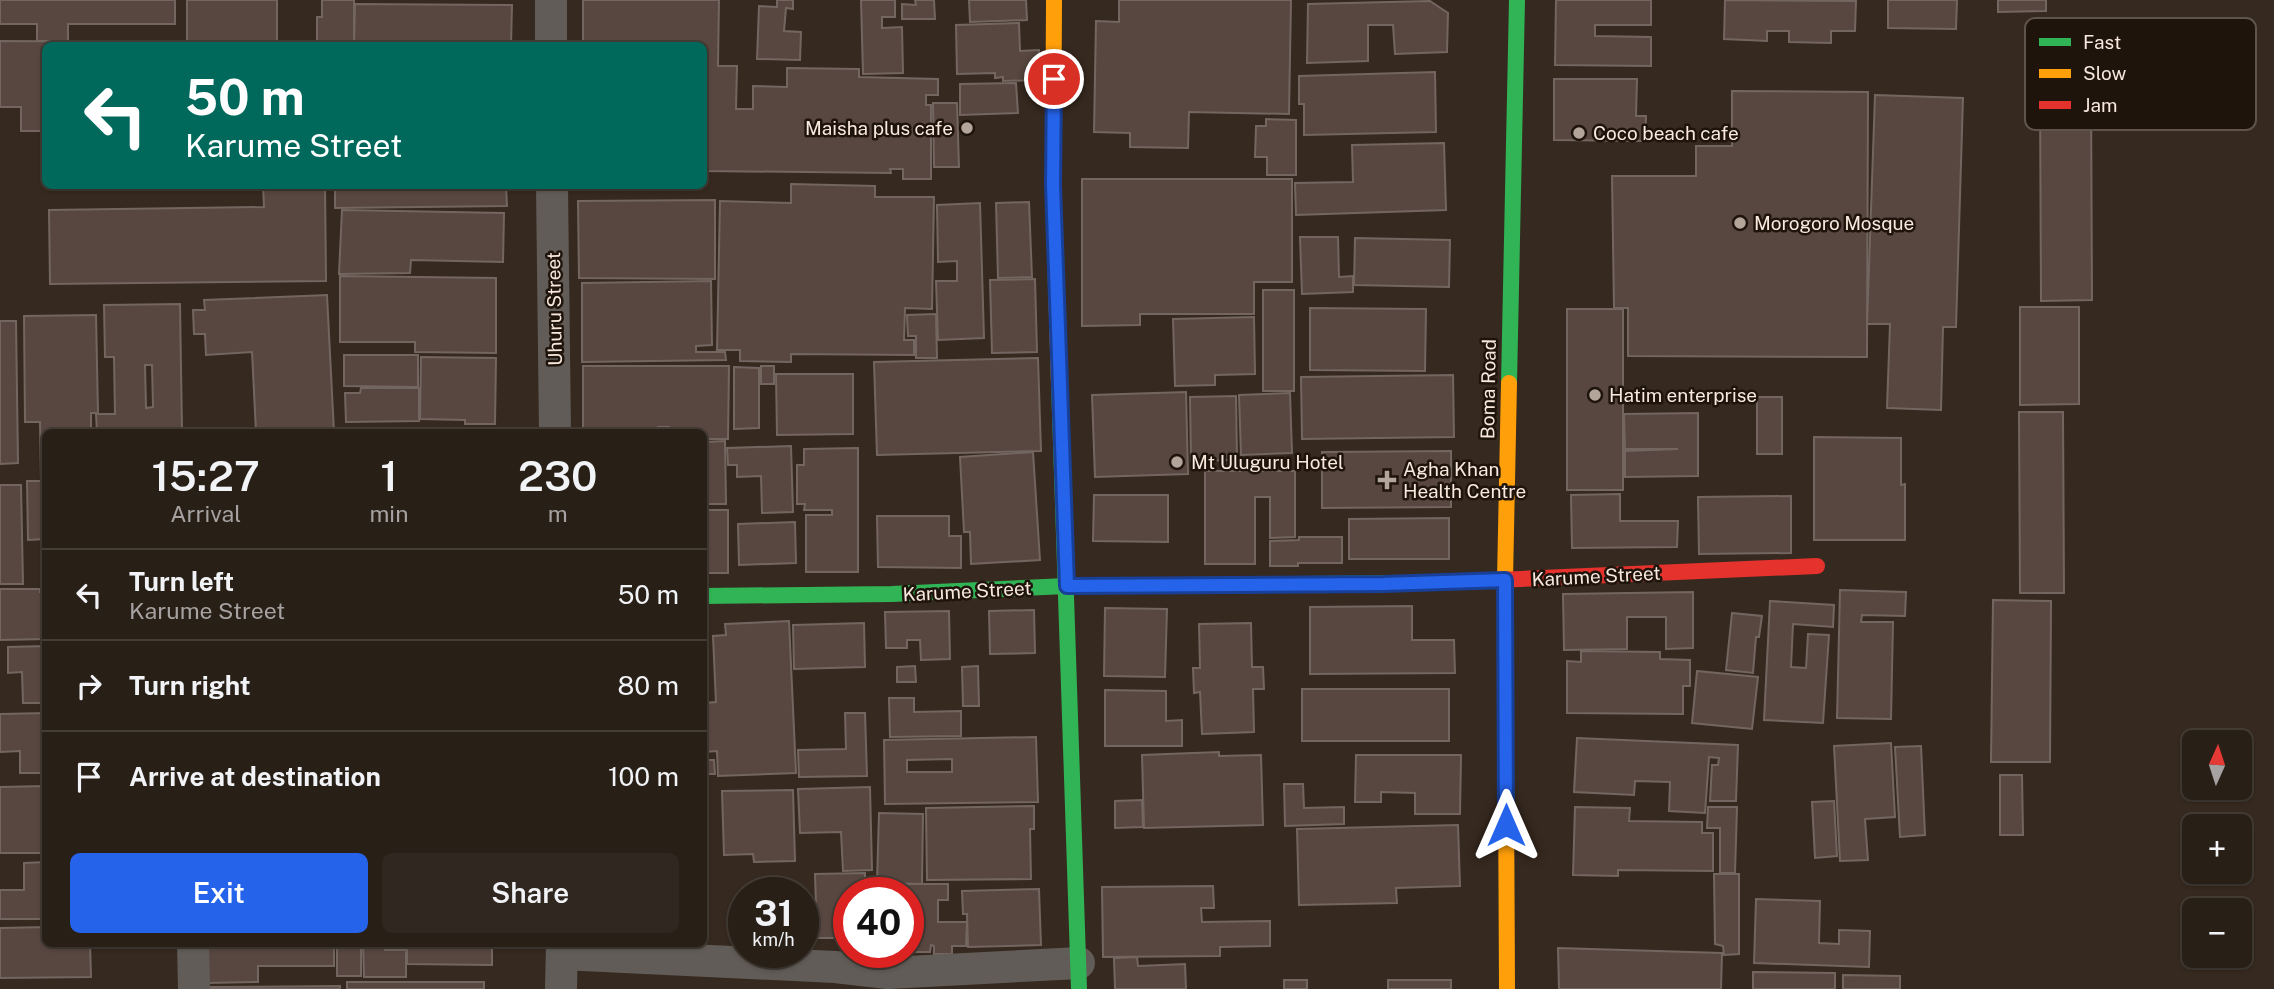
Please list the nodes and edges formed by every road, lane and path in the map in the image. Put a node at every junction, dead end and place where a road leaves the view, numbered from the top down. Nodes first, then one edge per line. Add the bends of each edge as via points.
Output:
1 (551, 0) edge
2 (1054, 0) edge
3 (1517, 0) edge
4 (551, 42) edge
5 (552, 189) edge
6 (555, 429) edge
7 (1817, 566) dead end
8 (1505, 580) junction
9 (1067, 586) junction
10 (707, 596) edge
11 (193, 947) edge
12 (562, 949) edge
13 (1079, 976) edge
14 (888, 981) edge
15 (194, 989) edge
16 (561, 989) edge
17 (1507, 989) edge

1 - 4 street
2 - 9 street via 1053,185
3 - 8 street, Boma Road
5 - 6 street, Uhuru Street
7 - 8 street, Karume Street
8 - 9 street, Karume Street
8 - 17 street, Boma Road
9 - 10 street, Karume Street
9 - 13 street
11 - 15 street
12 - 14 street via 835,967
12 - 16 street
13 - 14 street

